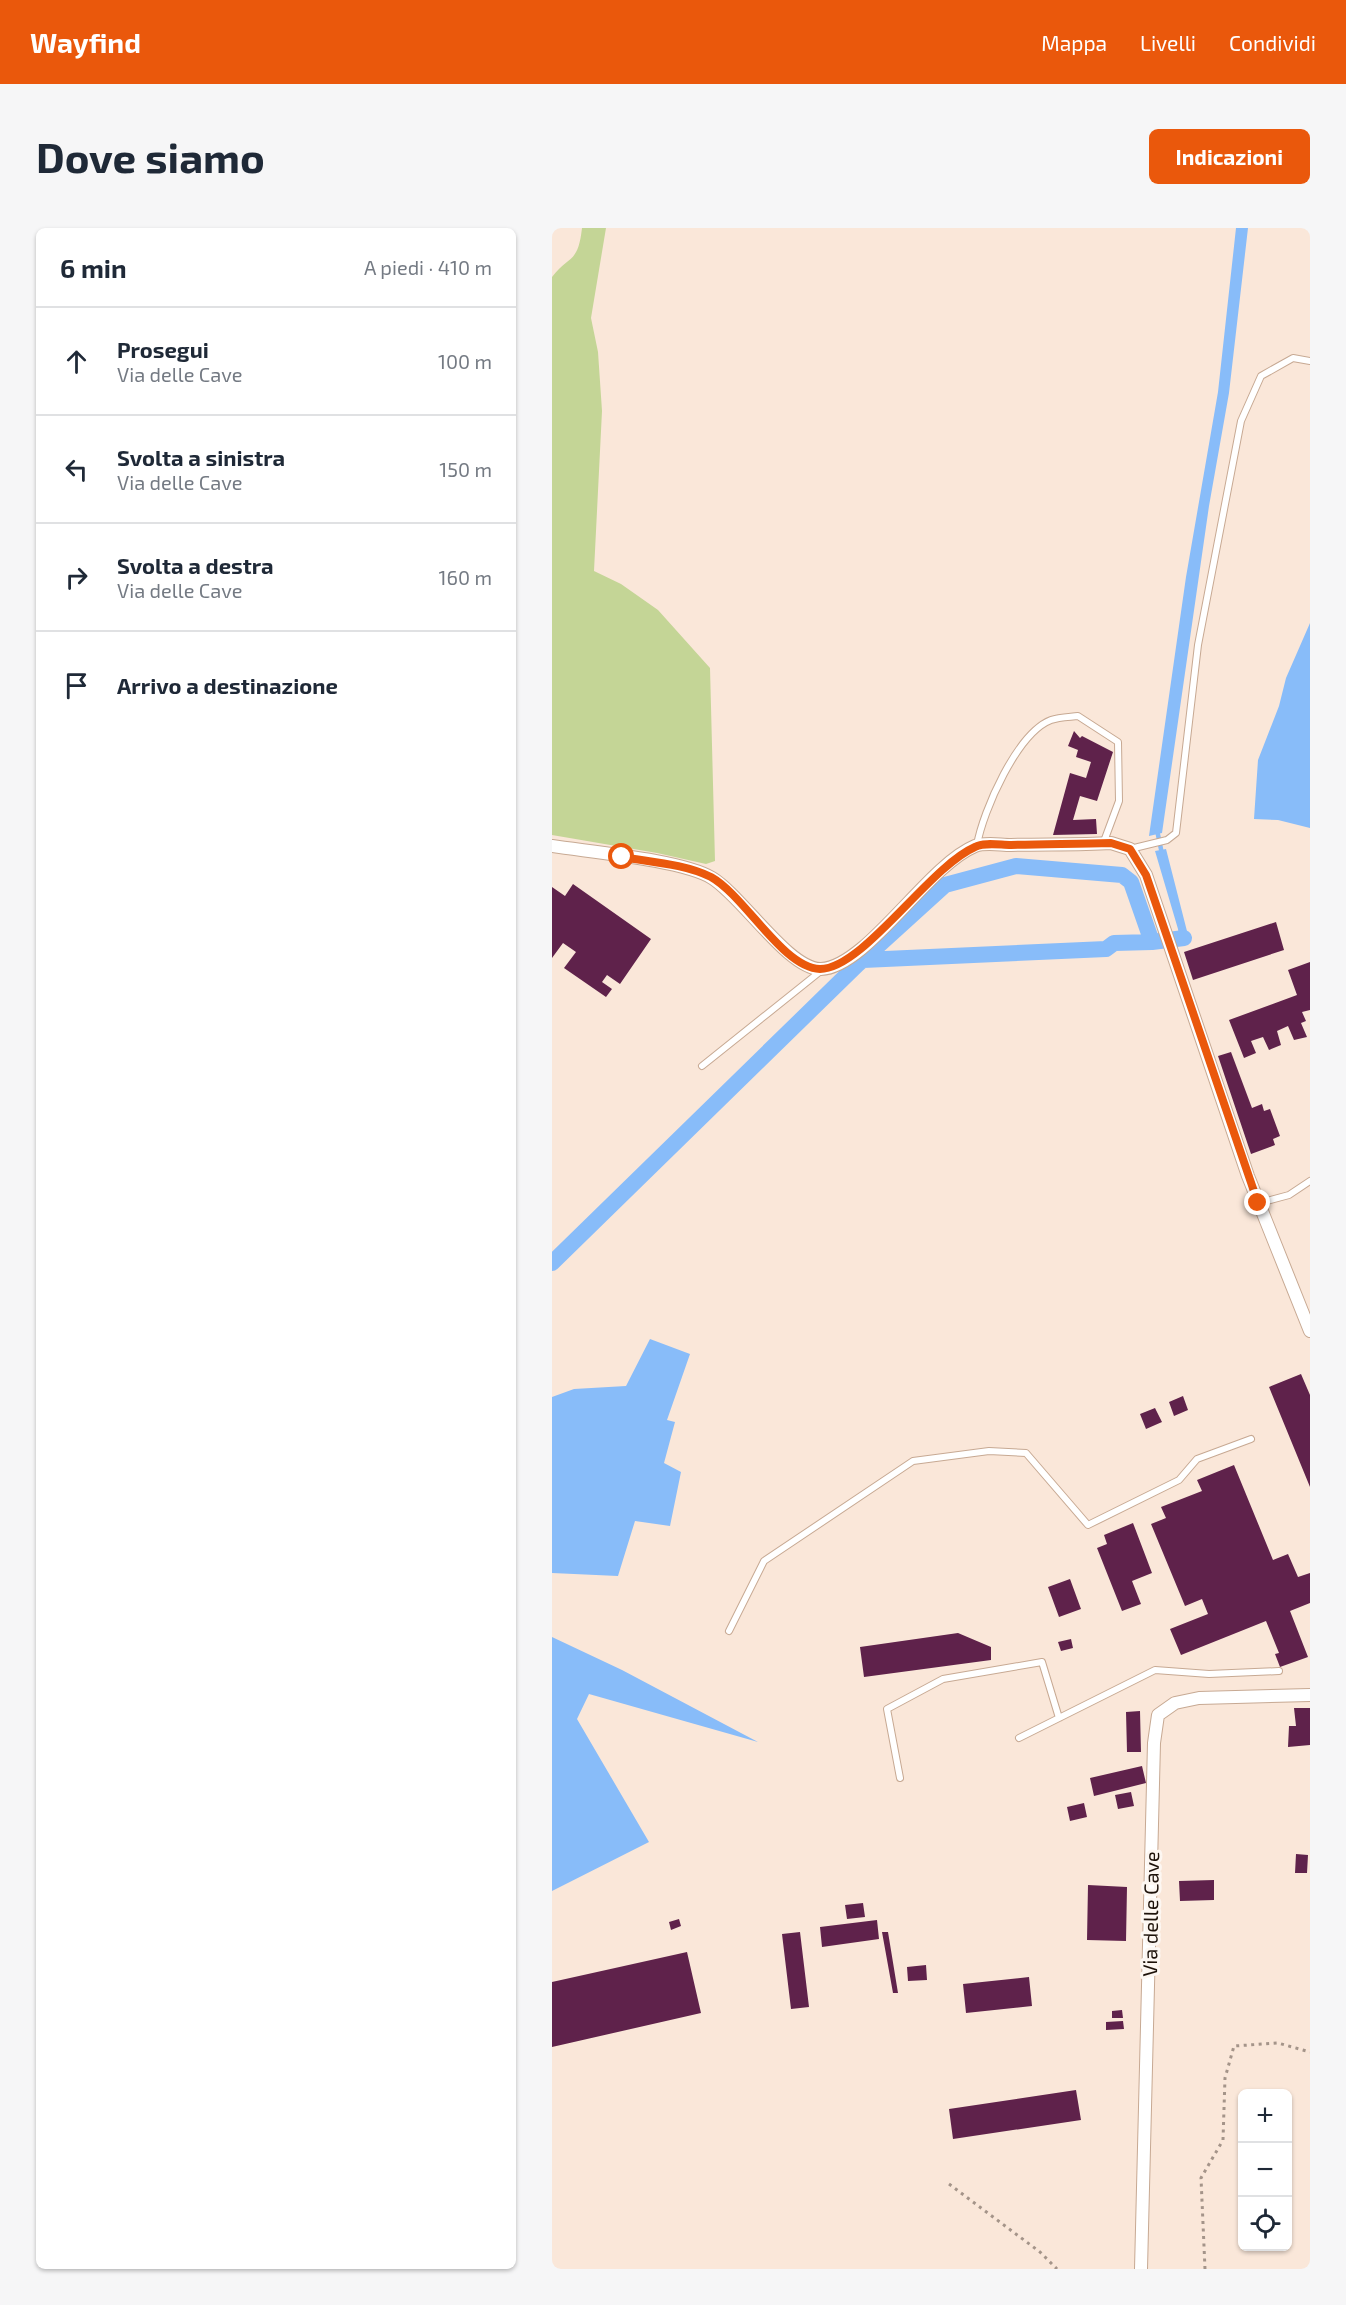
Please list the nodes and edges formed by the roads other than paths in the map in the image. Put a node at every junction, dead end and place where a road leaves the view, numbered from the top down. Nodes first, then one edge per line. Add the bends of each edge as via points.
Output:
1 (1310, 361) edge
2 (1103, 844) junction
3 (977, 845) junction
4 (552, 846) edge
5 (1130, 849) junction
6 (823, 969) junction
7 (702, 1066) dead end
8 (1310, 1181) edge
9 (1258, 1203) junction
10 (1310, 1330) edge
11 (1251, 1439) dead end
12 (729, 1631) dead end
13 (1279, 1671) dead end
14 (1310, 1695) edge
15 (1059, 1718) junction
16 (1019, 1738) dead end
17 (900, 1778) dead end
18 (1142, 2269) edge

1 - 5 lane via 1293,358 1261,376 1241,421 1198,645 1176,833 1167,840
2 - 3 street
2 - 3 lane via 1119,801 1118,742 1078,716 1050,720 1023,742 981,822
2 - 5 street
3 - 6 street via 946,864 901,912 846,961
4 - 6 street via 683,868 711,878 736,898 787,952 807,967
5 - 9 street via 1146,875
6 - 7 lane
8 - 9 lane via 1289,1195
9 - 10 street
11 - 12 lane via 1197,1459 1179,1480 1088,1525 1026,1453 989,1451 913,1461 764,1561
13 - 15 lane via 1209,1674 1155,1670
14 - 18 street, Via delle Cave via 1199,1698 1175,1703 1158,1715 1154,1743
15 - 16 lane
15 - 17 lane via 1042,1662 943,1679 887,1709

